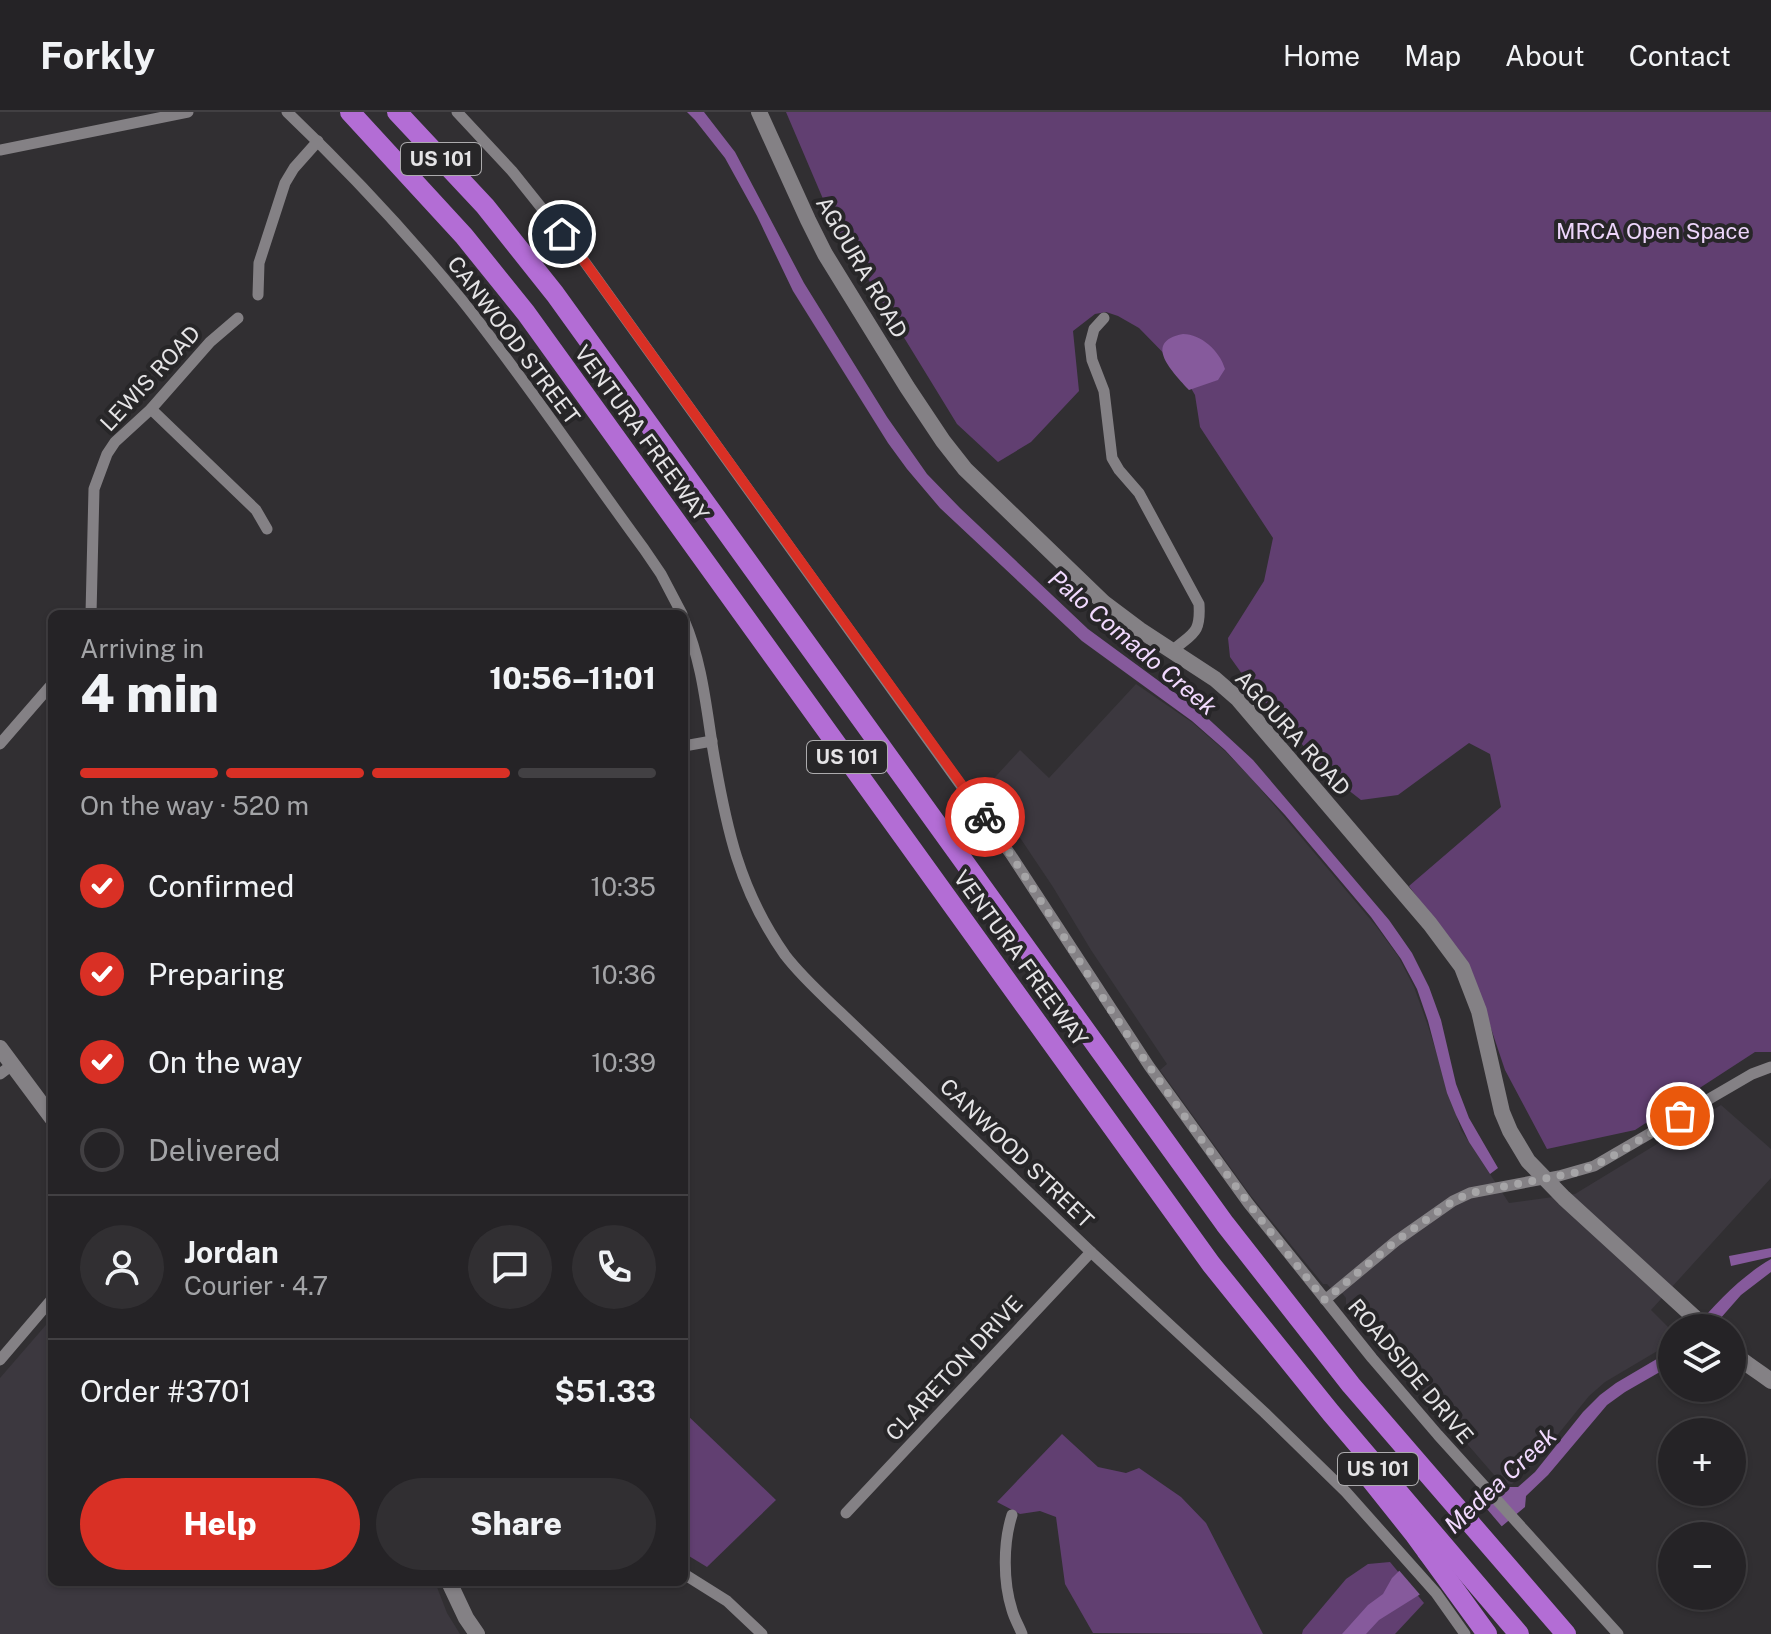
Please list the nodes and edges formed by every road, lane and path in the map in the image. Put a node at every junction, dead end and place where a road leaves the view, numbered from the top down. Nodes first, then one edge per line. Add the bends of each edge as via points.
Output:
1 (188, 112) edge
2 (287, 112) edge
3 (350, 112) edge
4 (397, 112) edge
5 (416, 112) edge
6 (457, 112) edge
7 (759, 112) edge
8 (318, 141) junction
9 (0, 150) edge
10 (485, 206) junction
11 (258, 295) dead end
12 (238, 318) dead end
13 (1104, 318) dead end
14 (151, 409) junction
15 (267, 529) dead end
16 (91, 610) edge
17 (680, 610) edge
18 (688, 631) edge
19 (1172, 651) junction
20 (48, 689) edge
21 (712, 741) junction
22 (0, 744) edge
23 (688, 745) edge
24 (0, 1048) edge
25 (1771, 1067) edge
26 (6, 1070) edge
27 (48, 1114) edge
28 (1545, 1179) junction
29 (1091, 1252) junction
30 (1325, 1300) junction
31 (48, 1304) edge
32 (1691, 1314) edge
33 (0, 1360) edge
34 (1746, 1364) joint
35 (1771, 1381) edge
36 (1771, 1393) edge
37 (846, 1513) dead end
38 (1012, 1515) dead end
39 (688, 1577) edge
40 (1450, 1582) junction
41 (451, 1586) edge
42 (1541, 1605) junction
43 (477, 1634) edge
44 (762, 1634) edge
45 (1022, 1634) edge
46 (1465, 1634) edge
47 (1487, 1634) edge
48 (1519, 1634) edge
49 (1566, 1634) edge
50 (1584, 1634) edge
51 (1618, 1634) edge

1 - 9 street
2 - 8 street, CANWOOD STREET
3 - 40 highway, VENTURA FREEWAY / US 101 via 464,236 526,313 1211,1264 1420,1530
4 - 10 highway, VENTURA FREEWAY / US 101
5 - 10 highway via 464,163
6 - 30 street, ROADSIDE DRIVE via 584,261 1011,855 1149,1066
7 - 19 main road, AGOURA ROAD via 825,254 943,441 965,469 1104,603
8 - 11 street via 285,183 259,263
8 - 17 street, CANWOOD STREET via 400,227 505,356 644,549
10 - 42 highway, VENTURA FREEWAY / US 101 via 565,307 1225,1224 1351,1385
12 - 14 street, LEWIS ROAD
13 - 19 street via 1090,344 1104,391 1112,458 1139,493 1199,604 1195,632
14 - 15 street via 256,510
14 - 16 street, LEWIS ROAD via 115,442 96,480
18 - 21 street, CANWOOD STREET via 700,665
19 - 28 main road, AGOURA ROAD via 1238,699 1446,944 1473,991 1510,1131
20 - 22 street
21 - 23 street
21 - 29 street, CANWOOD STREET via 737,860 786,955
24 - 26 main road
25 - 28 street via 1608,1159
26 - 27 main road
28 - 30 street via 1453,1201
28 - 32 main road, AGOURA ROAD
29 - 37 street, CLARETON DRIVE
29 - 40 street, CANWOOD STREET via 1311,1457 1407,1559
30 - 51 street, ROADSIDE DRIVE via 1419,1414
31 - 33 street
34 - 35 main road
34 - 36 main road
38 - 45 street via 1007,1583
39 - 44 street via 727,1601
40 - 46 street, CANWOOD STREET
40 - 47 highway
40 - 48 highway, VENTURA FREEWAY / US 101
41 - 43 main road
42 - 49 highway, VENTURA FREEWAY / US 101
42 - 50 highway

